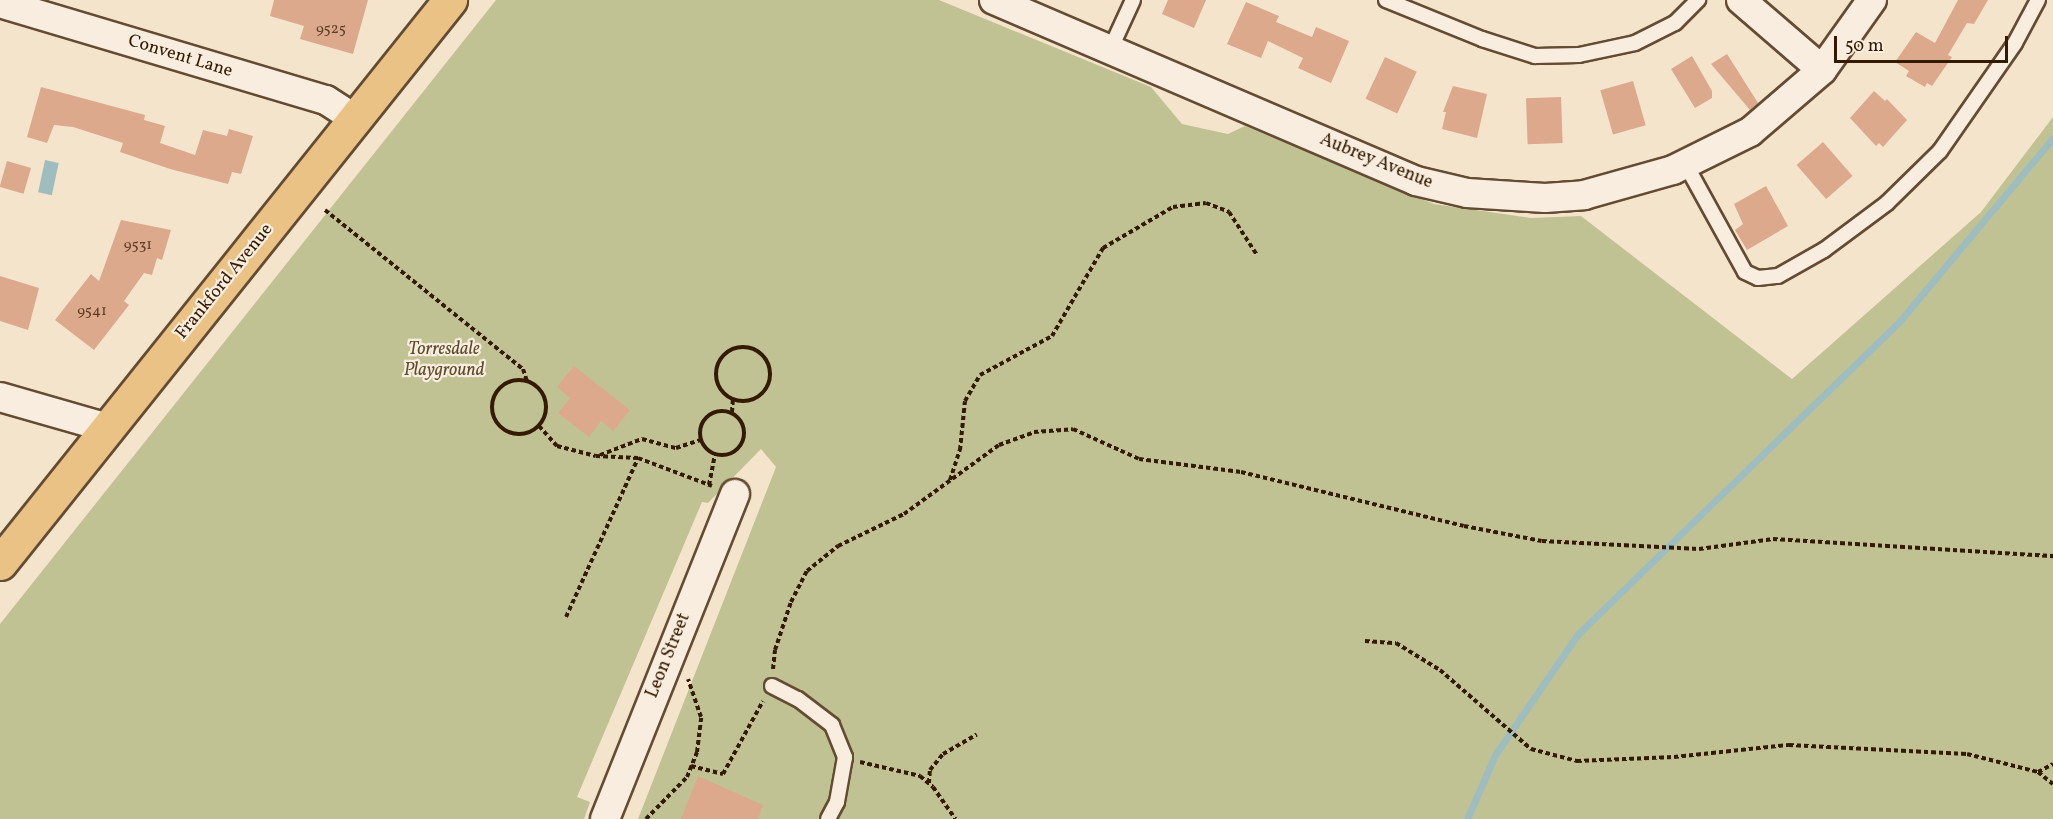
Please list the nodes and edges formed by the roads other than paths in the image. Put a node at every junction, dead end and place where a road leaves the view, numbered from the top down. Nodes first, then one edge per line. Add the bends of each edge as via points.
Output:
1 (450, 0) edge
2 (994, 0) edge
3 (1132, 0) edge
4 (1386, 0) edge
5 (1698, 0) edge
6 (1742, 0) edge
7 (1872, 0) edge
8 (2037, 0) edge
9 (0, 3) edge
10 (1110, 50) junction
11 (1822, 70) junction
12 (355, 119) junction
13 (1686, 165) junction
14 (0, 397) edge
15 (108, 428) junction
16 (722, 490) road end
17 (0, 563) edge
18 (772, 686) road end
19 (605, 819) edge
20 (828, 819) edge

1 - 12 main road, Frankford Avenue
2 - 10 street, Aubrey Avenue
3 - 10 lane
4 - 5 lane via 1535,56 1579,55 1635,43 1675,23
6 - 11 street
7 - 11 street, Aubrey Avenue
8 - 13 lane via 2014,43 1940,150 1887,202 1824,250 1778,276 1758,278 1740,266
9 - 12 street, Convent Lane via 326,100
10 - 13 street, Aubrey Avenue via 1416,181 1467,193 1545,198 1584,195
11 - 13 street, Aubrey Avenue via 1750,132
12 - 15 main road, Frankford Avenue
14 - 15 street
15 - 17 main road, Frankford Avenue
16 - 19 street, Leon Street via 668,656
18 - 20 lane via 798,699 832,725 845,757 837,802

